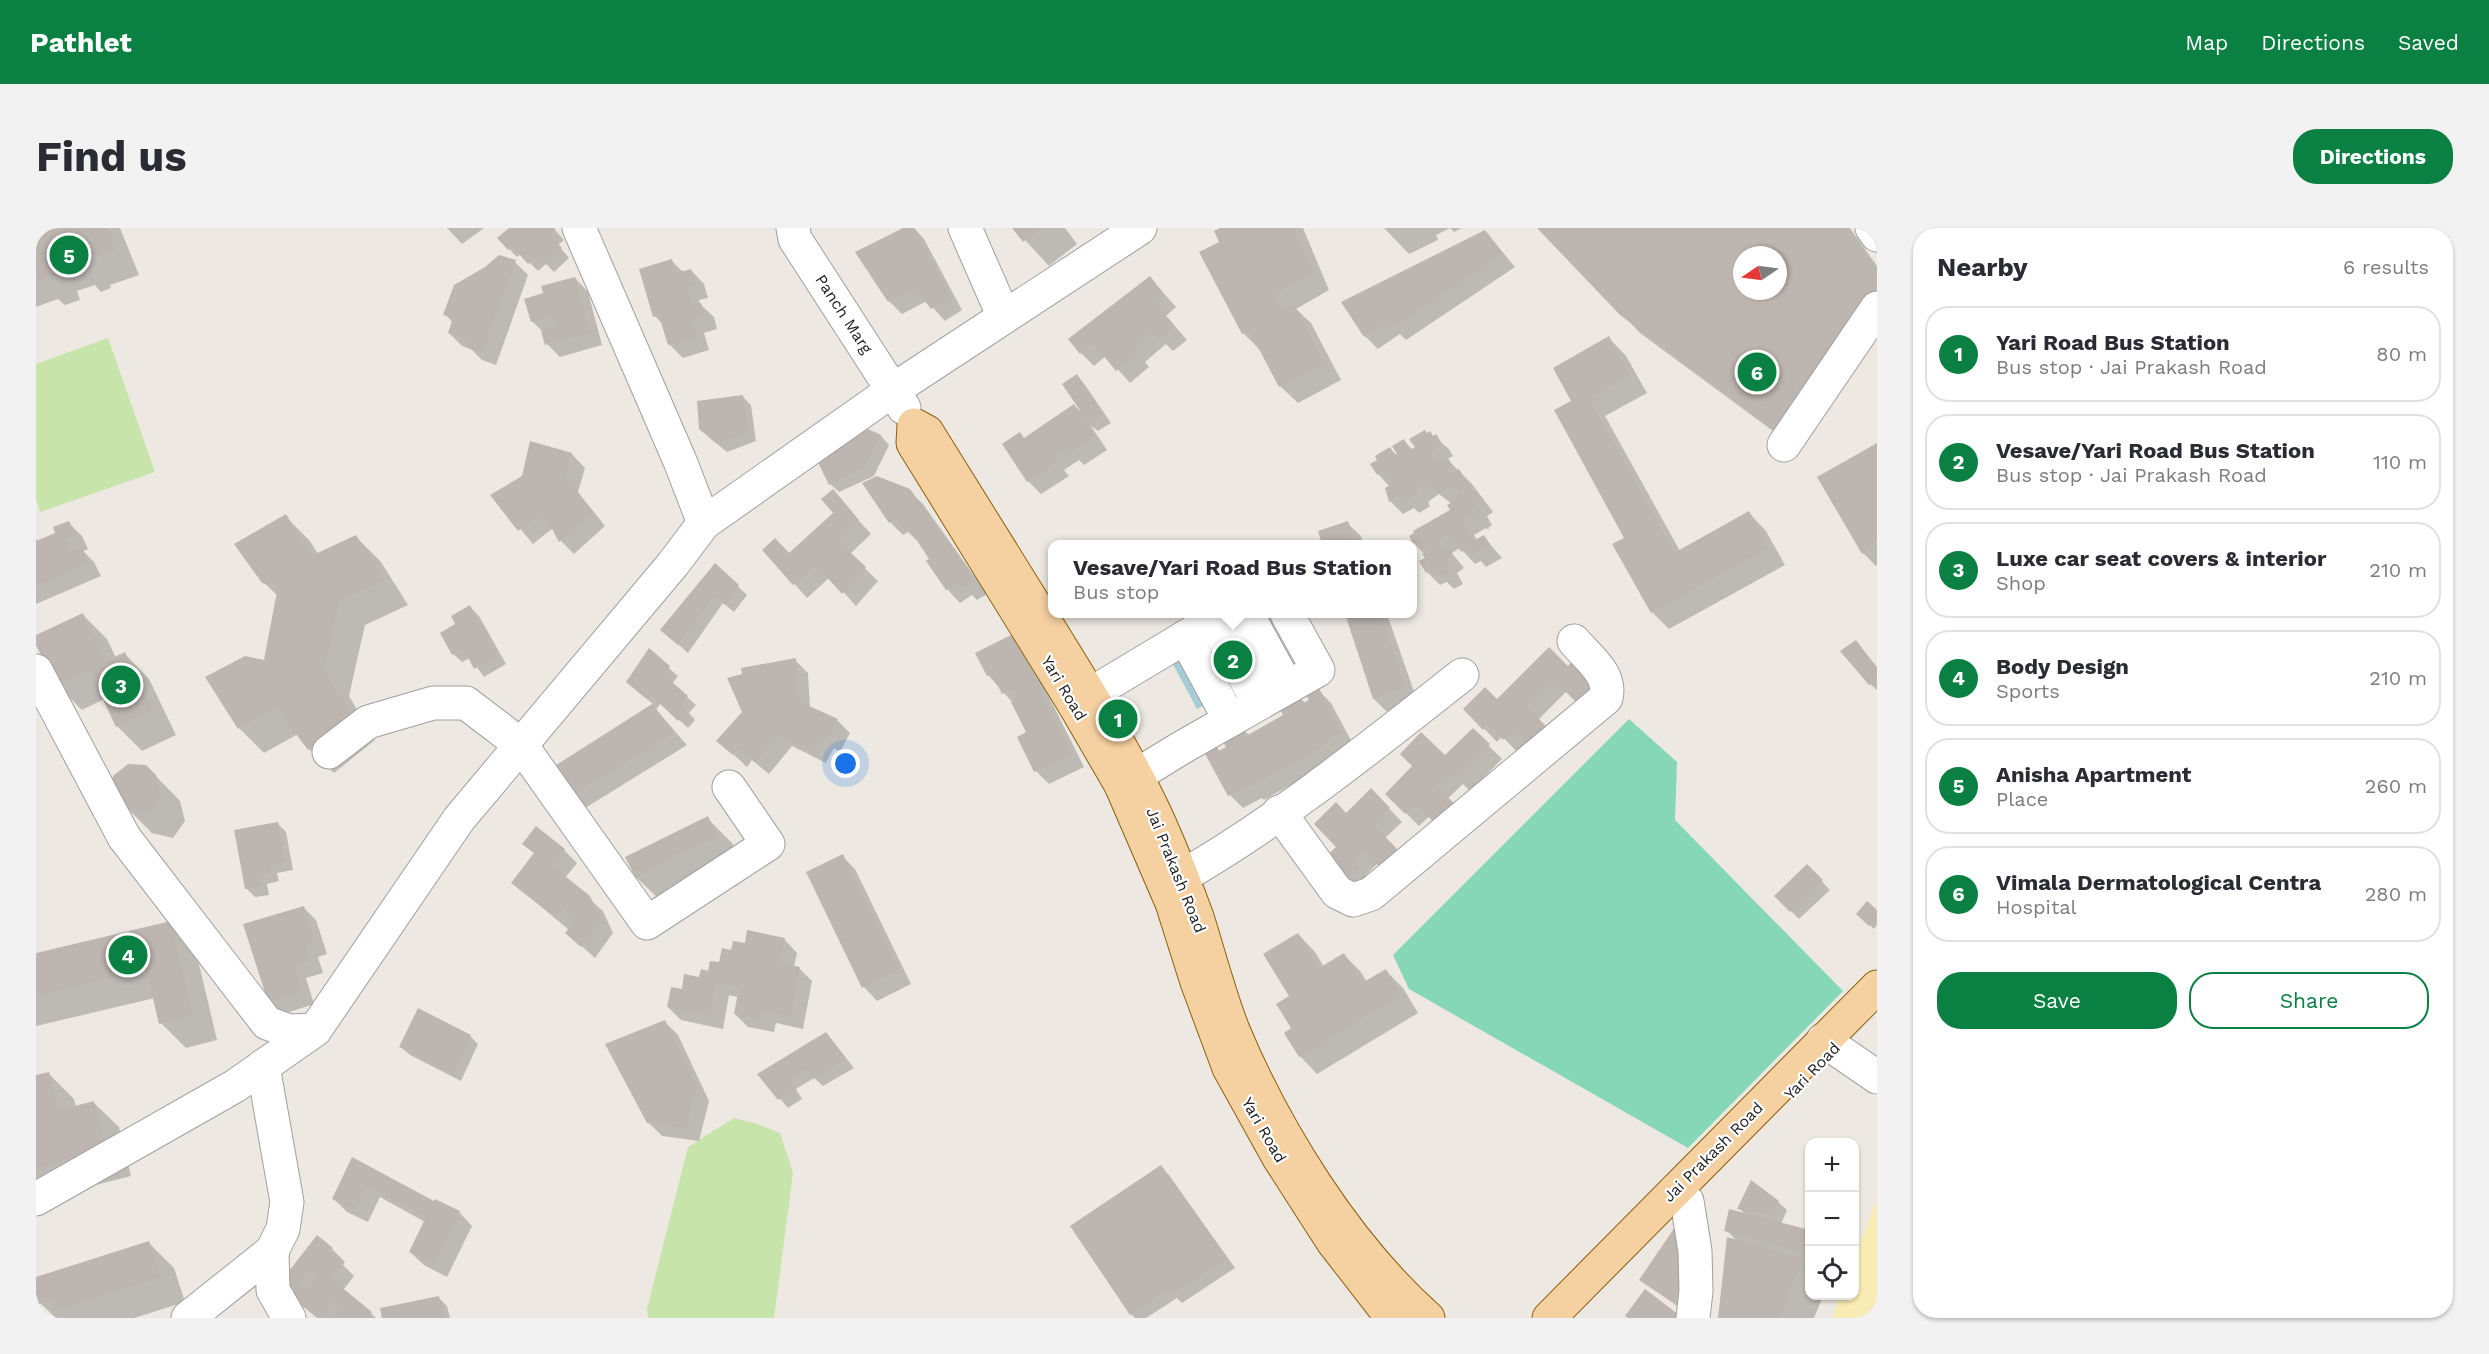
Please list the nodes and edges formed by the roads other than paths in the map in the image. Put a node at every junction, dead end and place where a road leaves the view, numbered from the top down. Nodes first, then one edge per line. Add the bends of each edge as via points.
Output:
1 (579, 228) edge
2 (965, 228) edge
3 (1140, 228) edge
4 (1872, 228) edge
5 (794, 233) edge
6 (1877, 235) edge
7 (1877, 308) edge
8 (1004, 317) junction
9 (893, 390) junction
10 (914, 425) joint
11 (1784, 445) dead end
12 (704, 523) junction
13 (1216, 618) edge
14 (1218, 618) edge
15 (1249, 618) edge
16 (1289, 618) edge
17 (1185, 637) junction
18 (1574, 642) dead end
19 (36, 671) edge
20 (1462, 675) dead end
21 (1287, 687) junction
22 (1082, 699) junction
23 (1259, 704) junction
24 (1230, 720) junction
25 (520, 745) junction
26 (329, 752) dead end
27 (1128, 780) junction
28 (729, 787) dead end
29 (1279, 812) junction
30 (1181, 877) junction
31 (1877, 987) edge
32 (1877, 1006) edge
33 (315, 1030) junction
34 (1829, 1044) junction
35 (263, 1066) junction
36 (1877, 1077) edge
37 (1681, 1195) junction
38 (36, 1199) edge
39 (272, 1251) junction
40 (188, 1318) edge
41 (289, 1318) edge
42 (1392, 1318) edge
43 (1428, 1318) edge
44 (1549, 1318) edge
45 (1574, 1318) edge
46 (1693, 1318) edge

1 - 12 street
2 - 8 street
3 - 8 street
4 - 6 street
5 - 9 street, Panch Marg
7 - 11 street
8 - 9 street
9 - 10 street
9 - 12 street
10 - 22 main road, Jai Prakash Road via 927,432
12 - 25 street
13 - 17 street
14 - 23 street
15 - 21 street
16 - 21 street via 1318,670
17 - 22 street
17 - 24 street
18 - 29 street via 1606,678 1606,698 1371,894 1353,900 1337,892
19 - 33 street via 124,837 267,1023 289,1031
20 - 29 street
21 - 23 street
22 - 27 main road, Jai Prakash Road
23 - 24 street
24 - 27 street
25 - 26 street via 466,703 433,703 368,722
25 - 28 street via 647,922 768,844
25 - 33 street via 459,819
27 - 30 main road, Jai Prakash Road via 1150,803
27 - 42 main road, Yari Road via 1229,1068 1279,1158 1334,1242
29 - 30 street via 1230,849
30 - 43 main road, Jai Prakash Road via 1233,1029 1263,1095 1303,1164 1352,1235 1402,1295
31 - 34 main road, Jai Prakash Road
32 - 34 main road, Yari Road
33 - 35 street
34 - 36 street
34 - 37 main road, Jai Prakash Road
35 - 38 street via 235,1086
35 - 39 street via 287,1202 283,1229
37 - 44 main road, Jai Prakash Road
37 - 45 main road
37 - 46 street via 1695,1251
39 - 40 street
39 - 41 street via 273,1290

